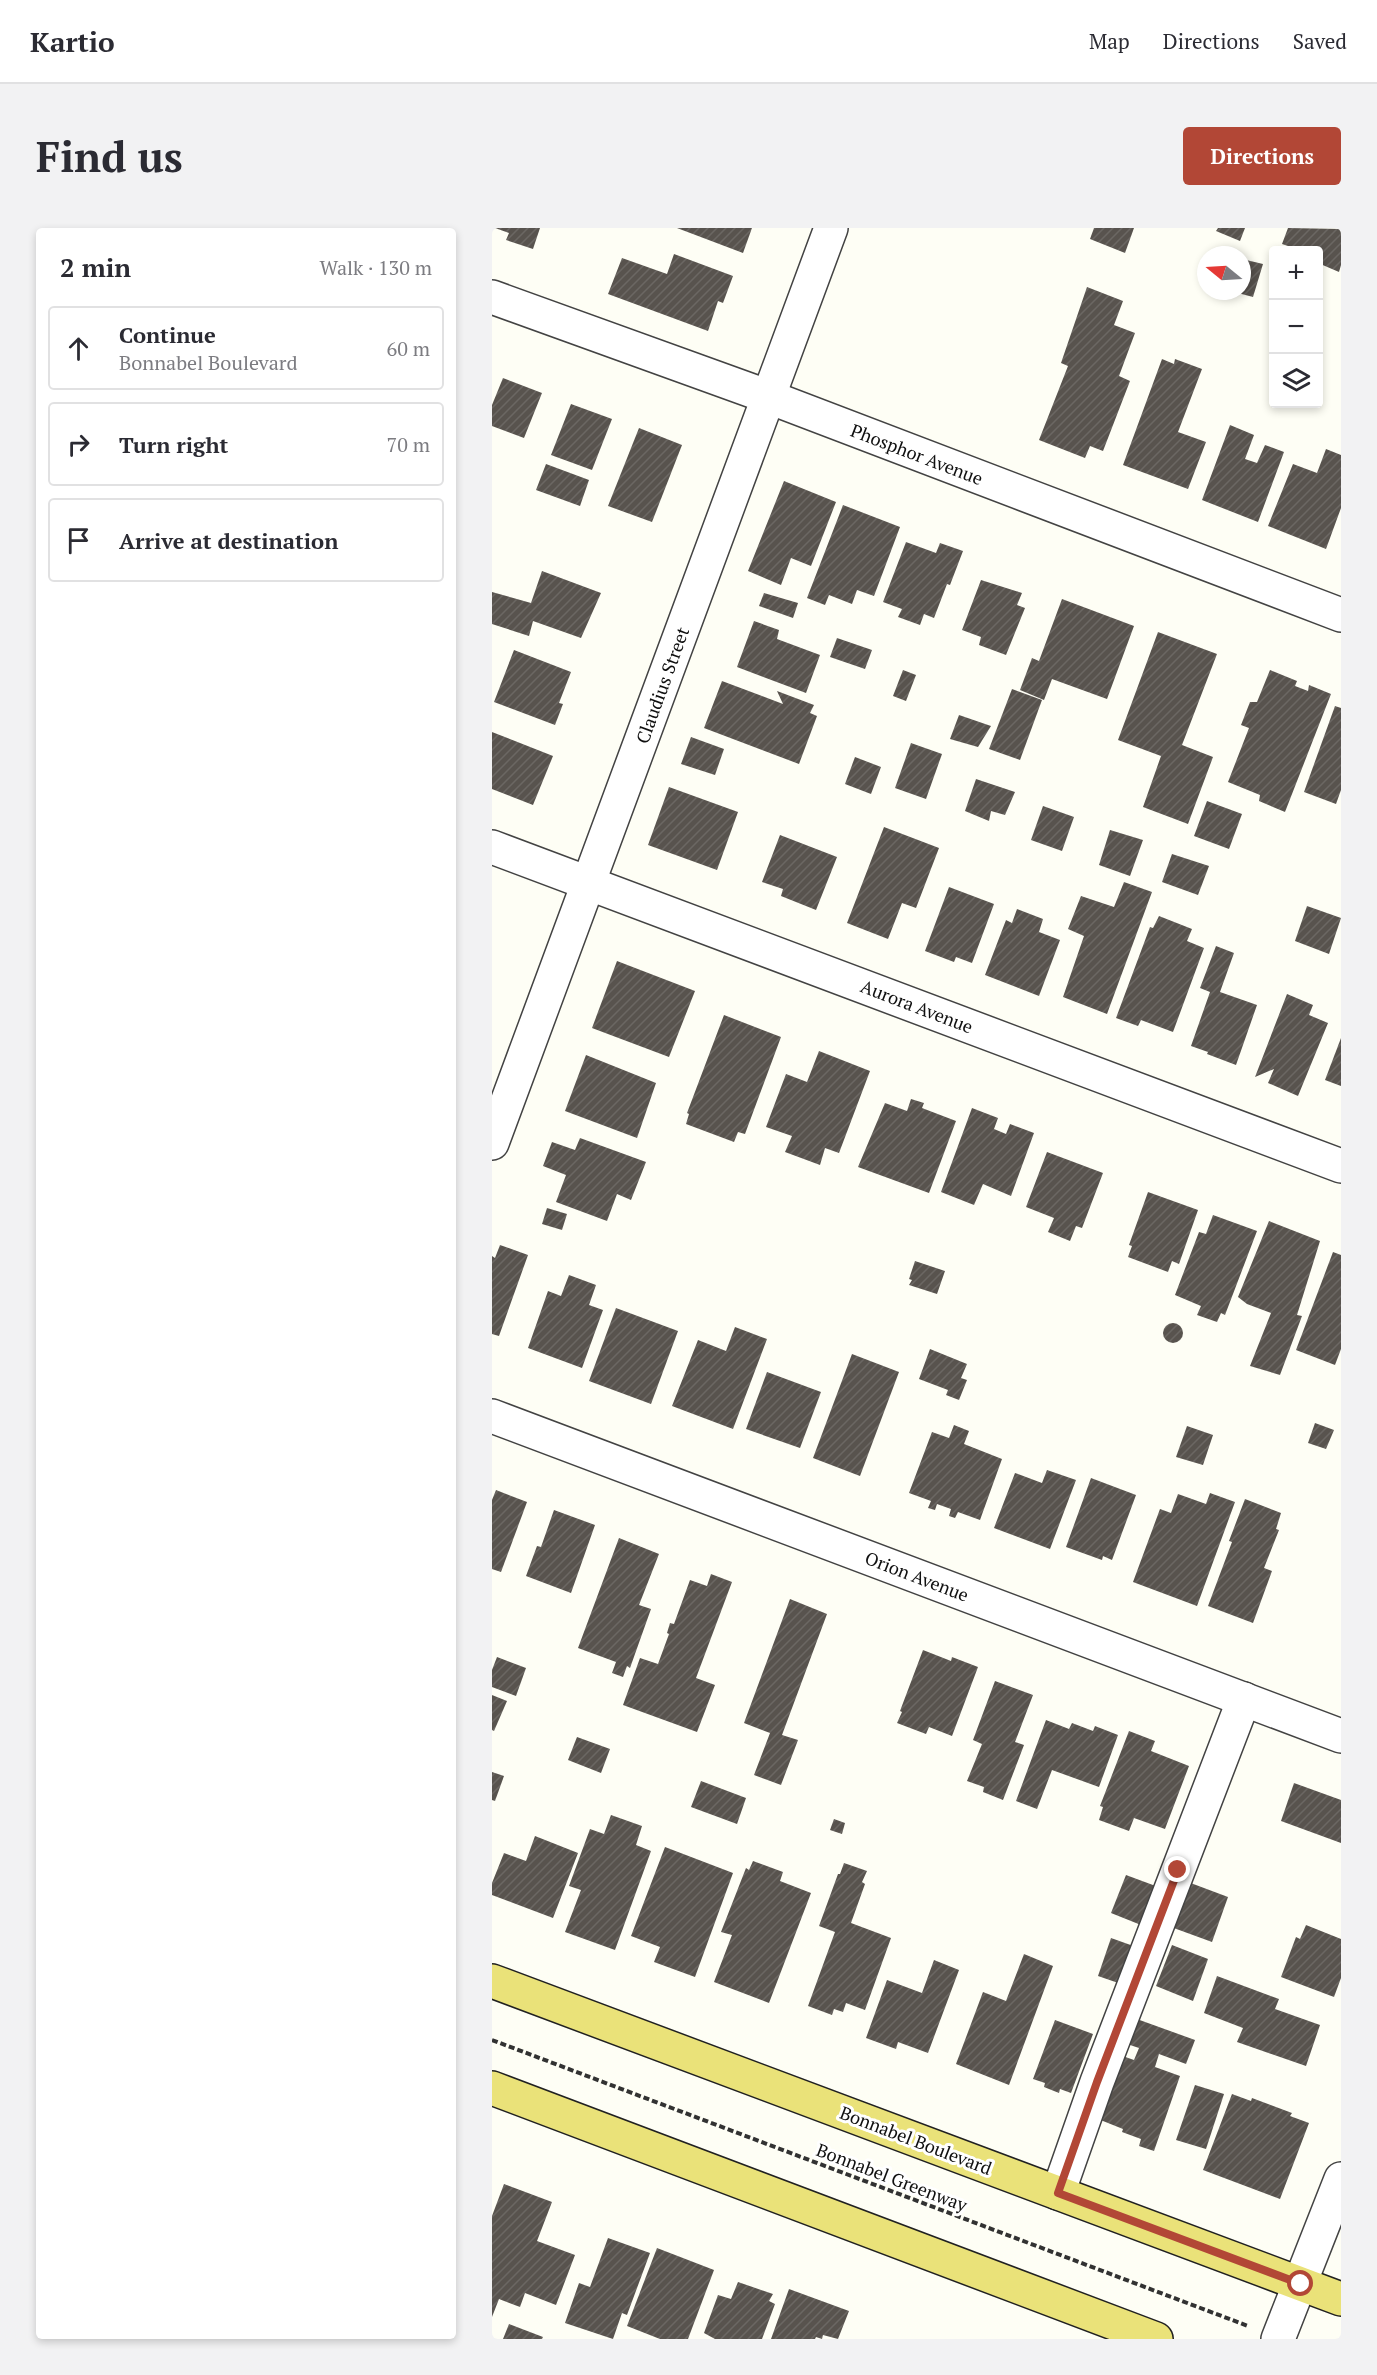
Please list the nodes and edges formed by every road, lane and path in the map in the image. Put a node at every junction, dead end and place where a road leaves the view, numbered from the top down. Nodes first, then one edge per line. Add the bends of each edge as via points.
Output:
1 (831, 228) edge
2 (492, 297) edge
3 (768, 397) junction
4 (1341, 615) edge
5 (492, 847) edge
6 (589, 882) junction
7 (492, 1143) edge
8 (1341, 1166) edge
9 (492, 1416) edge
10 (1244, 1699) junction
11 (1341, 1736) edge
12 (492, 1981) edge
13 (492, 2040) edge
14 (492, 2088) edge
15 (1341, 2179) edge
16 (1058, 2193) junction
17 (1301, 2284) junction
18 (1341, 2299) edge
19 (1279, 2338) edge
20 (1156, 2339) edge

1 - 3 street, Claudius Street
2 - 3 street, Phosphor Avenue
3 - 4 street, Phosphor Avenue
3 - 6 street, Claudius Street
5 - 6 street, Aurora Avenue
6 - 7 street, Claudius Street
6 - 8 street, Aurora Avenue
9 - 10 street, Orion Avenue
10 - 11 street, Orion Avenue
10 - 16 street
12 - 16 main road, Bonnabel Boulevard
13 - 19 path, Bonnabel Greenway
14 - 20 main road
15 - 17 street
16 - 17 main road, Bonnabel Boulevard
17 - 18 main road, Bonnabel Boulevard
17 - 19 street

